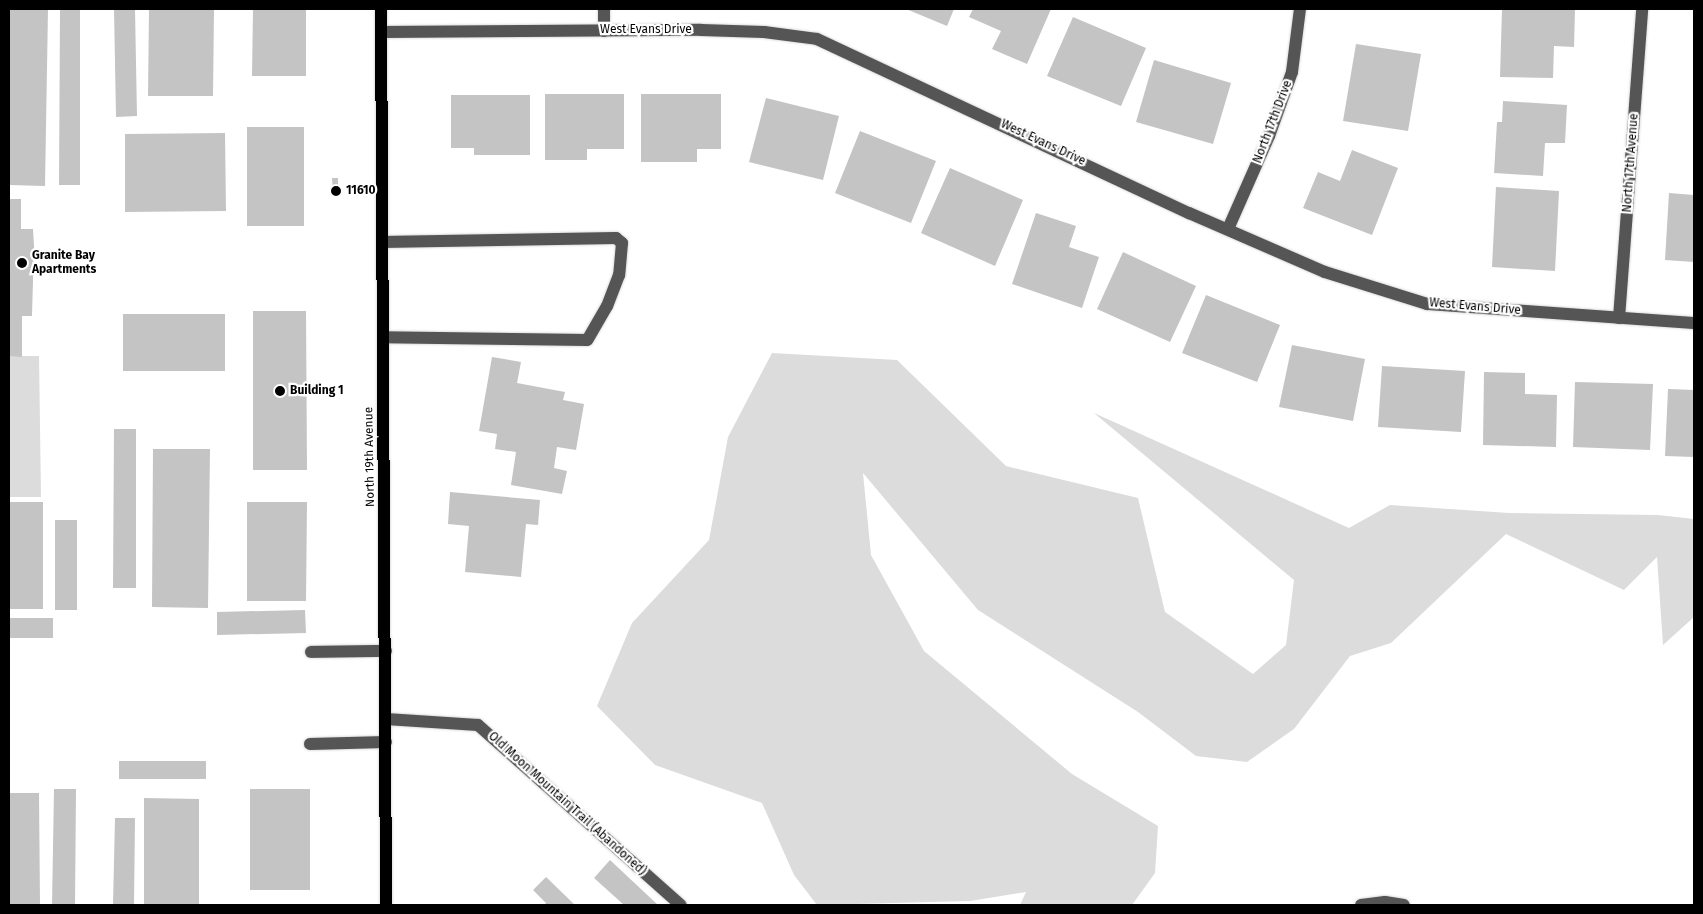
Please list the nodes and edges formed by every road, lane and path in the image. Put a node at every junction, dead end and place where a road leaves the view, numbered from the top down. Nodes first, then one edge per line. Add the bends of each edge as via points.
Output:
1 (381, 9) edge
2 (604, 9) edge
3 (1300, 9) edge
4 (1642, 9) edge
5 (604, 31) junction
6 (381, 32) junction
7 (1228, 230) junction
8 (382, 242) junction
9 (1619, 318) junction
10 (1694, 323) edge
11 (382, 337) junction
12 (386, 651) junction
13 (311, 652) dead end
14 (386, 720) junction
15 (386, 742) junction
16 (310, 744) dead end
17 (386, 905) edge
18 (681, 905) edge
19 (1361, 905) edge
20 (1404, 905) edge

1 - 6 main road, North 19th Avenue
2 - 5 street
3 - 7 street, North 17th Drive via 1292,72 1269,136
4 - 9 street, North 17th Avenue
5 - 6 street, West Evans Drive
5 - 7 street, West Evans Drive via 764,32 817,39
6 - 8 main road, North 19th Avenue
7 - 9 street, West Evans Drive via 1326,272 1427,304
8 - 11 main road, North 19th Avenue
8 - 11 street via 616,238 622,243 619,275 607,306 587,340
9 - 10 street, West Evans Drive
11 - 12 main road, North 19th Avenue
12 - 13 street
12 - 14 main road, North 19th Avenue
14 - 15 main road, North 19th Avenue
14 - 18 street, Old Moon Mountain Trail (Abandoned) via 478,724
15 - 16 street
15 - 17 main road, North 19th Avenue
19 - 20 street via 1385,902

